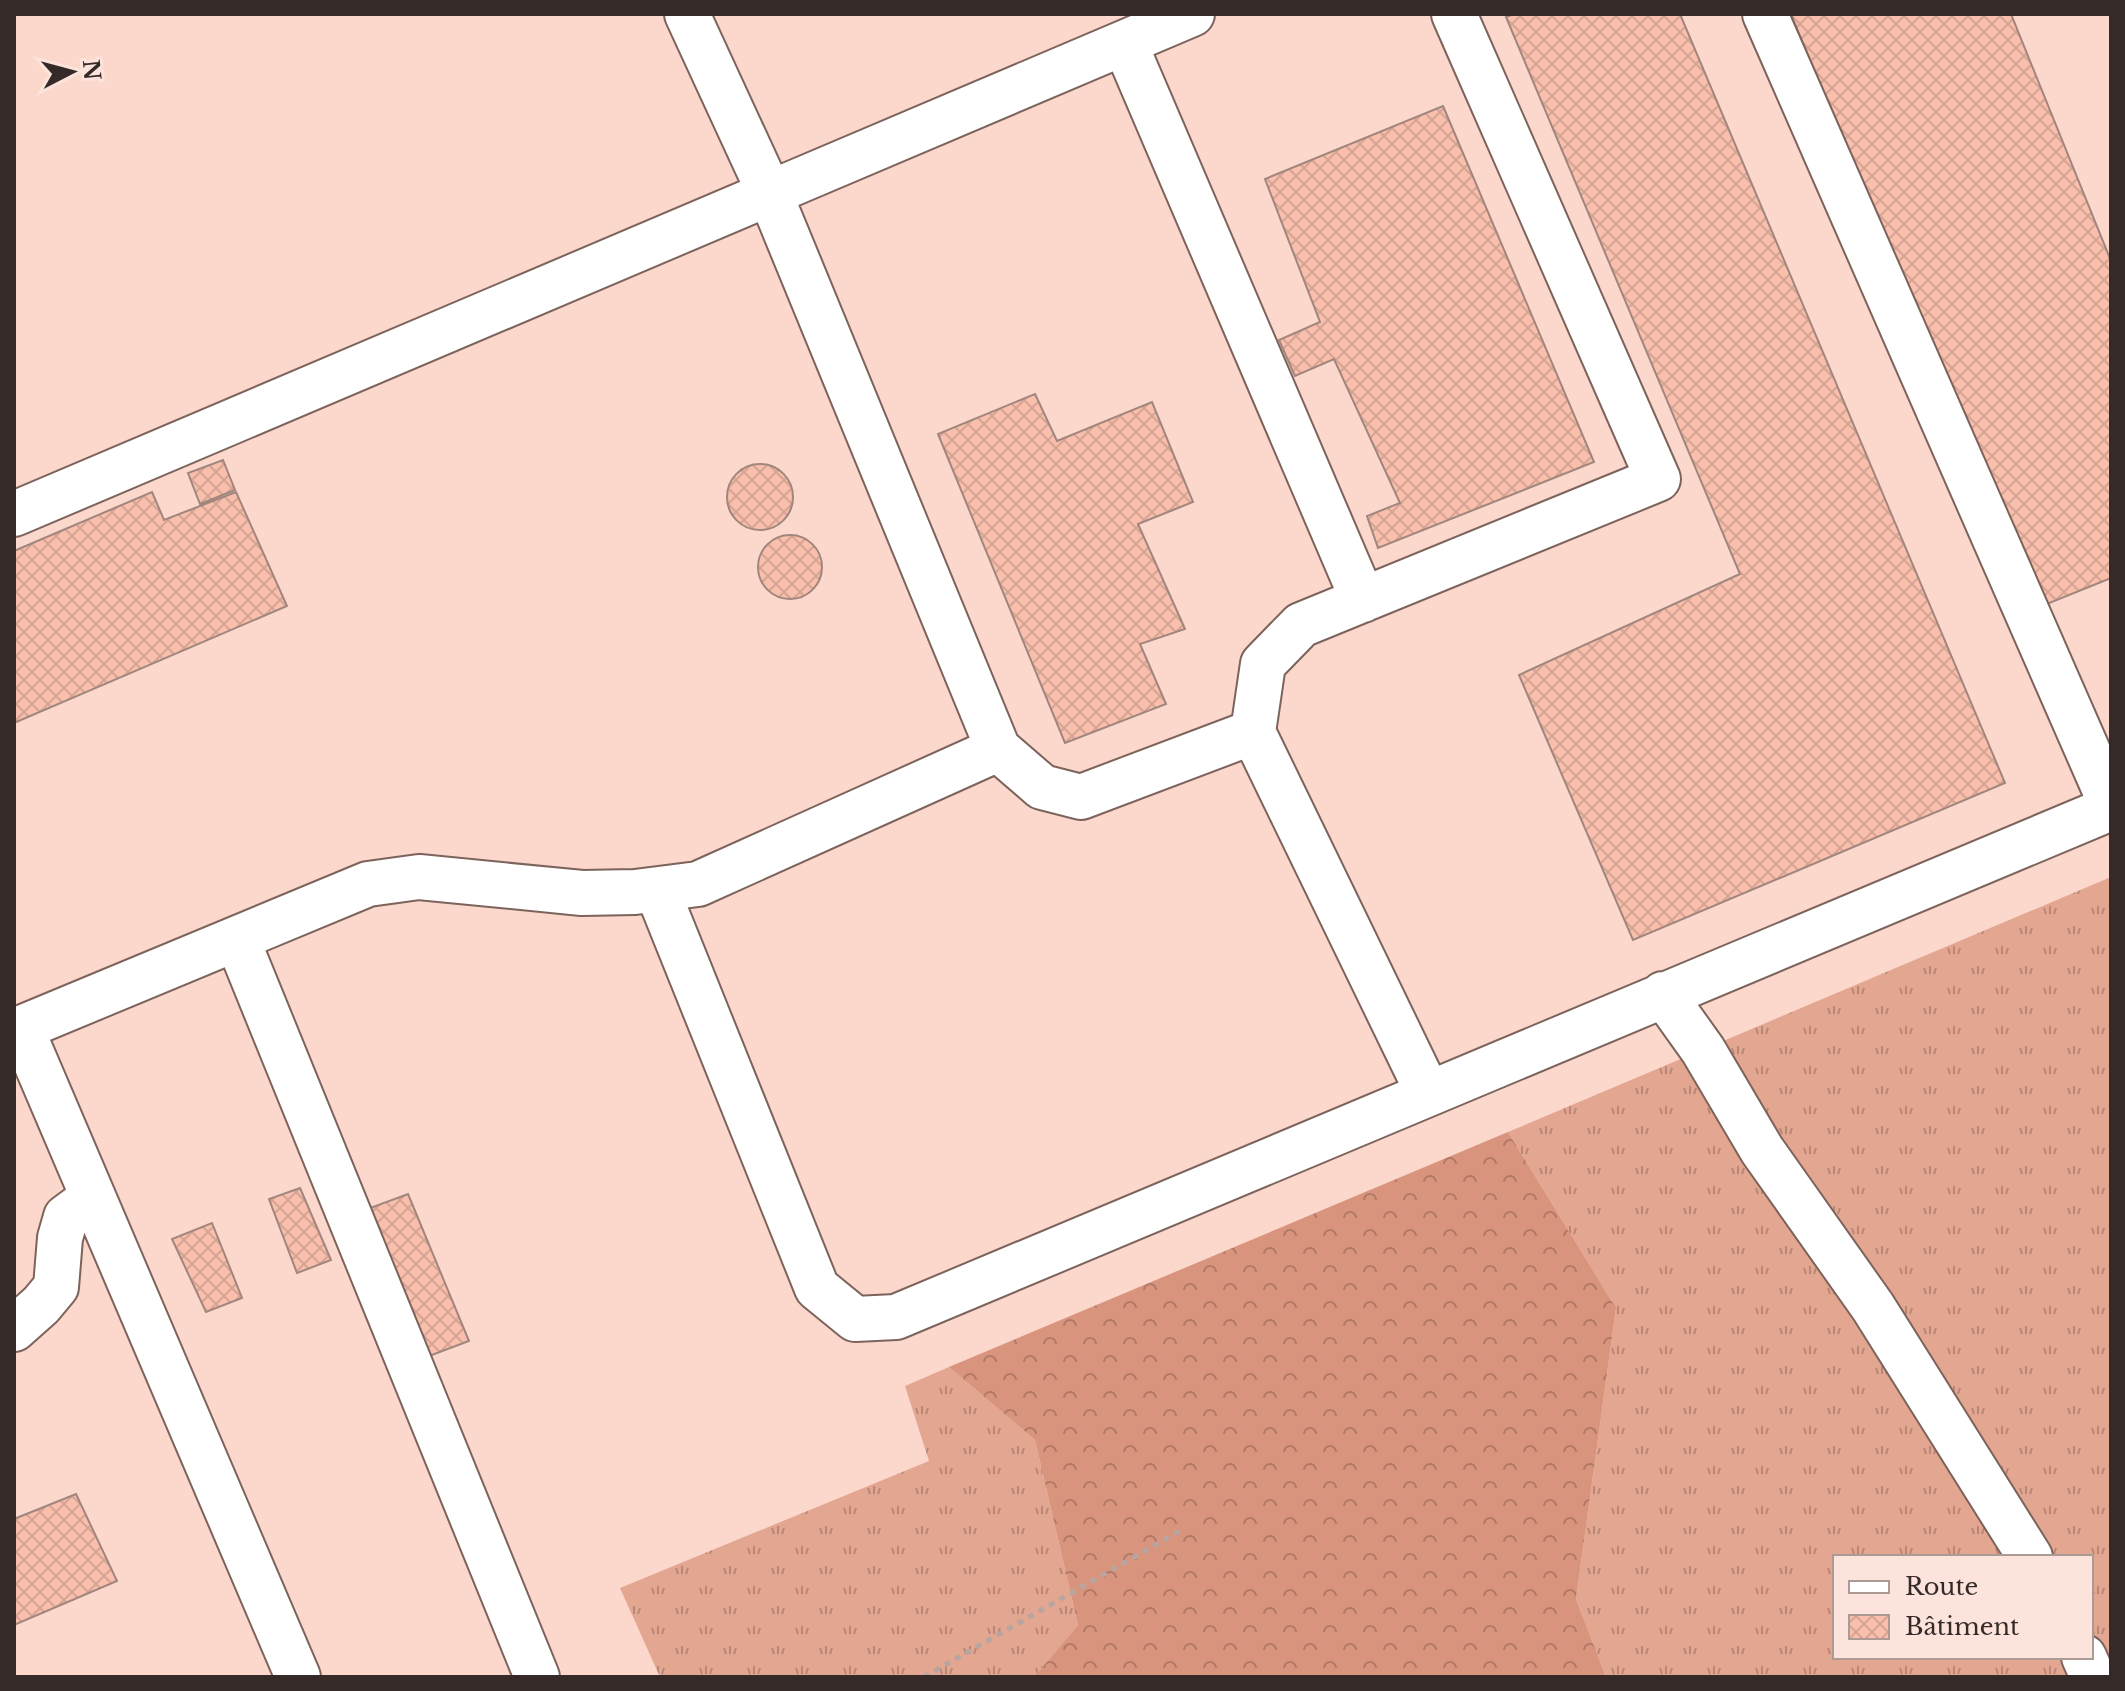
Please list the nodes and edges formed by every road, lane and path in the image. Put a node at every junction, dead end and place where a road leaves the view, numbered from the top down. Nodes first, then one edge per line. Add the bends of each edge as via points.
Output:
1 (687, 14) edge
2 (1454, 14) edge
3 (1765, 14) edge
4 (1178, 17) edge
5 (1125, 44) junction
6 (770, 194) junction
7 (14, 514) edge
8 (1363, 600) junction
9 (1253, 732) junction
10 (998, 749) junction
11 (2108, 787) edge
12 (657, 890) junction
13 (237, 939) junction
14 (1663, 994) junction
15 (18, 1030) edge
16 (1428, 1093) junction
17 (93, 1197) junction
18 (14, 1329) edge
19 (1185, 1528) dead end
20 (2029, 1555) edge
21 (298, 1677) edge
22 (537, 1677) edge
23 (924, 1677) edge

1 - 6 lane
2 - 8 lane via 1658,479
3 - 11 lane
4 - 5 lane
5 - 6 lane
5 - 8 lane
6 - 7 lane
6 - 10 lane
8 - 9 lane via 1301,625 1263,664
9 - 10 lane via 1081,797 1042,787
9 - 16 lane
10 - 12 lane via 698,884
11 - 14 lane
12 - 13 lane via 582,893 419,877 368,884
12 - 16 lane via 817,1288 855,1319 896,1317
13 - 15 lane
13 - 22 lane
14 - 16 lane
14 - 20 lane via 1762,1150 1873,1307
15 - 17 lane
17 - 18 lane via 66,1217 56,1287
17 - 21 lane
19 - 23 path

